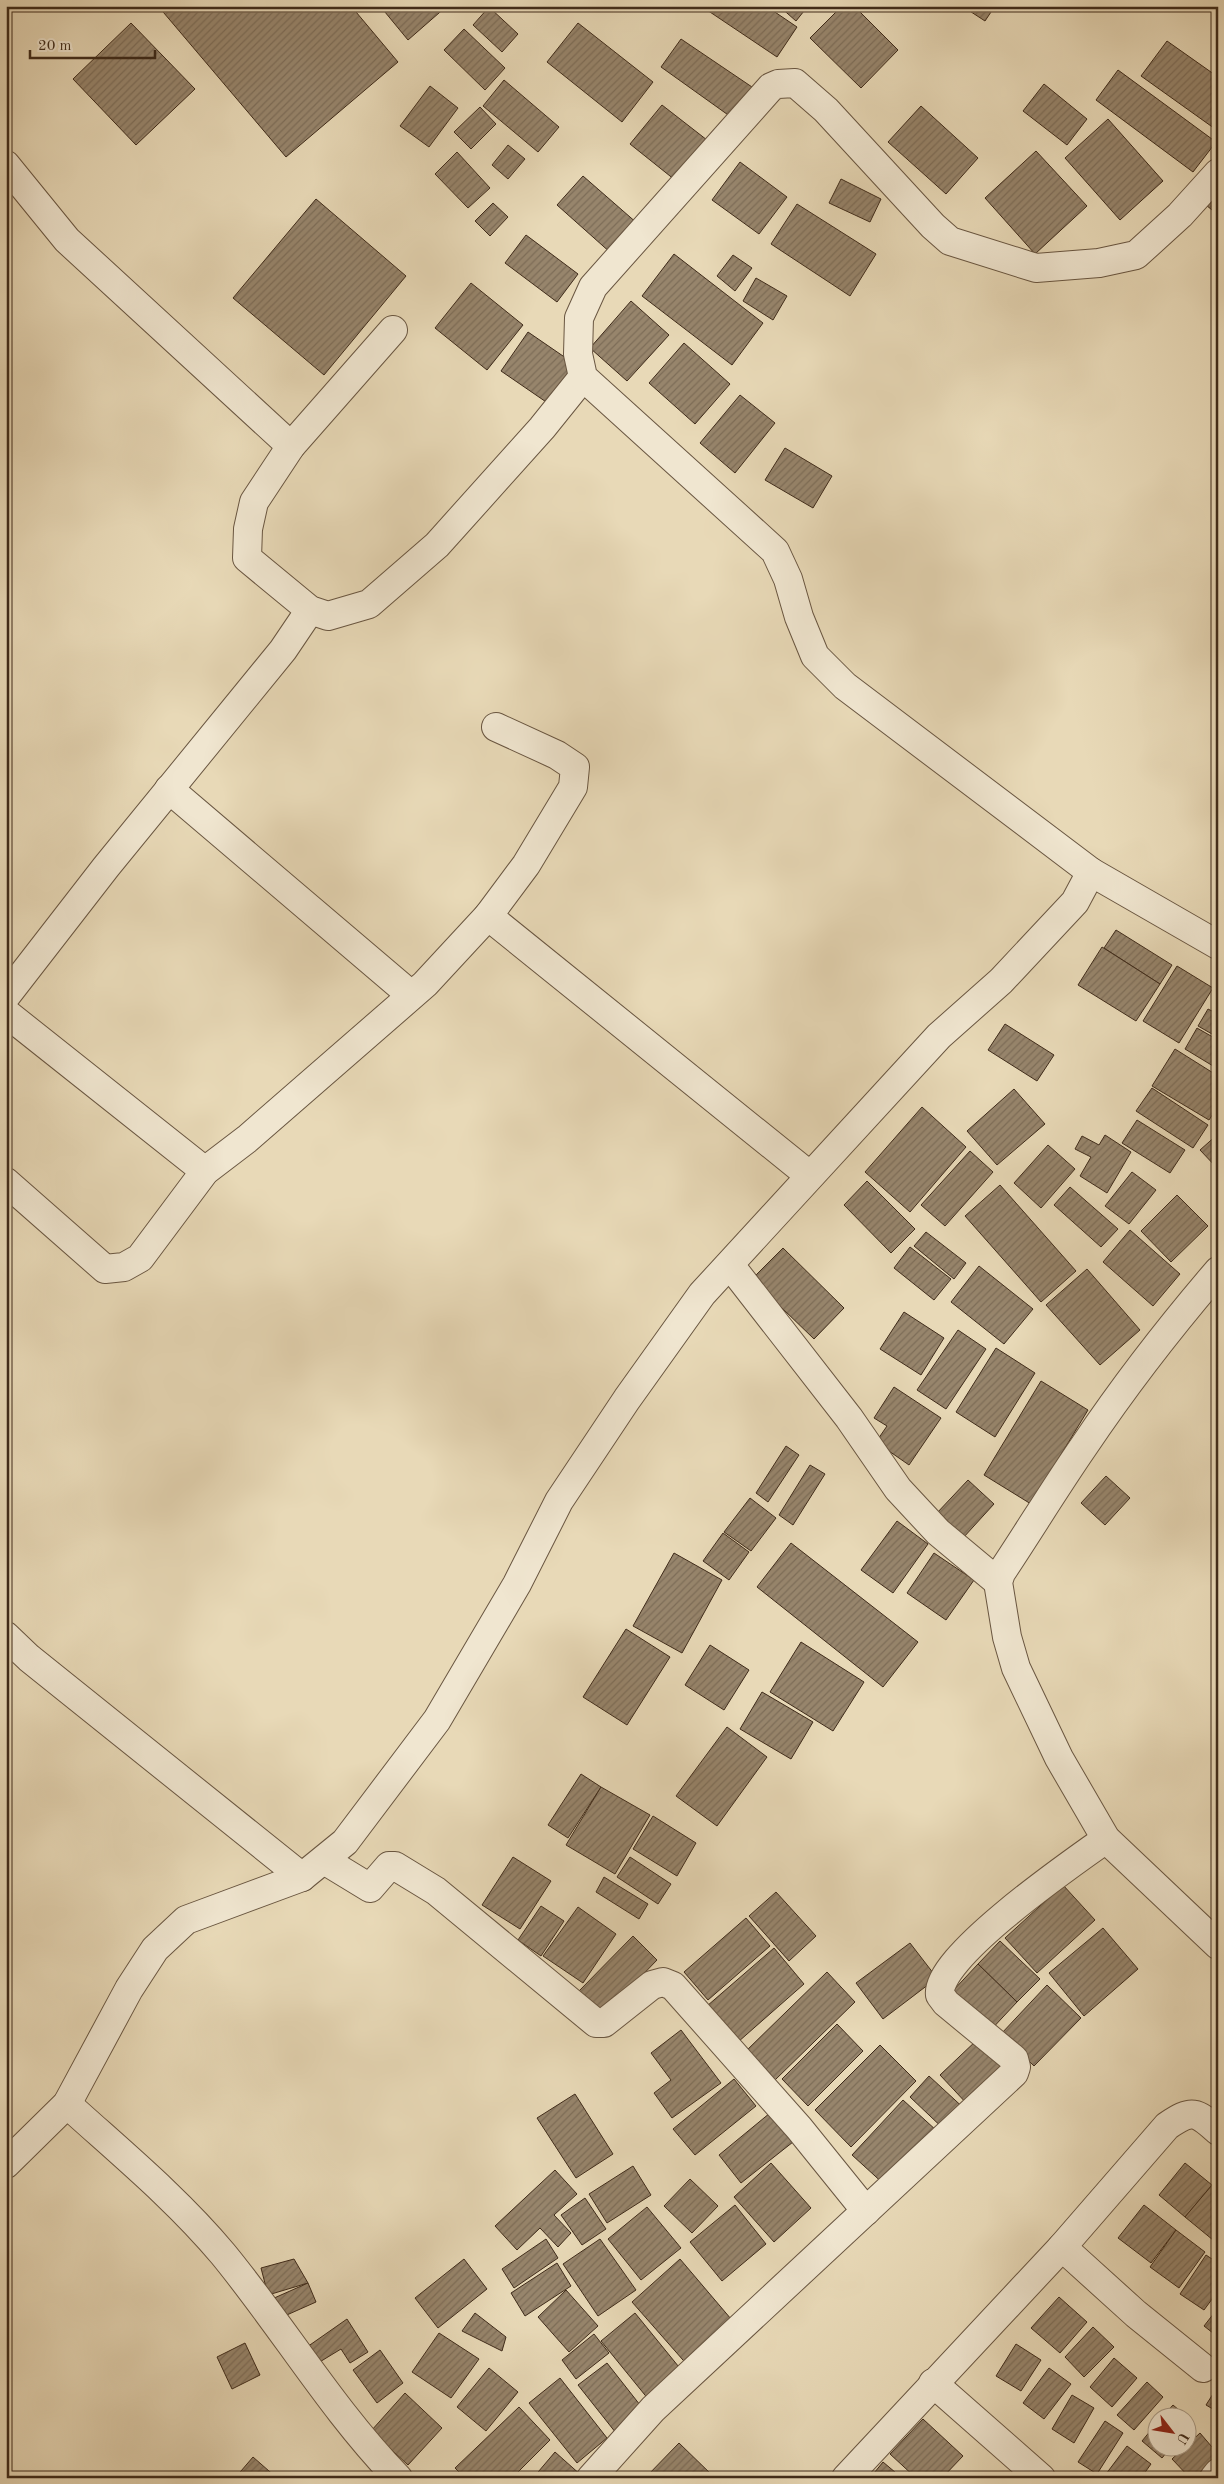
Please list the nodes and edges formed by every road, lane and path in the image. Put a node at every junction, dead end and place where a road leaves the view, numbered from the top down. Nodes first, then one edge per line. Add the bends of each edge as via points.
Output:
1 (6, 165) edge
2 (1218, 172) edge
3 (393, 330) dead end
4 (583, 377) junction
5 (292, 446) junction
6 (310, 610) junction
7 (496, 727) dead end
8 (169, 788) junction
9 (1091, 872) junction
10 (488, 916) junction
11 (1218, 946) edge
12 (411, 995) junction
13 (6, 996) edge
14 (6, 1013) edge
15 (205, 1172) junction
16 (809, 1175) junction
17 (6, 1182) edge
18 (730, 1265) junction
19 (1218, 1271) edge
20 (998, 1582) junction
21 (6, 1636) edge
22 (1106, 1839) junction
23 (324, 1860) junction
24 (302, 1877) junction
25 (1218, 1945) edge
26 (67, 2104) junction
27 (1218, 2131) edge
28 (6, 2164) edge
29 (866, 2211) junction
30 (1062, 2247) junction
31 (1203, 2368) dead end
32 (933, 2382) junction
33 (1218, 2473) edge
34 (398, 2478) edge
35 (592, 2478) edge
36 (846, 2478) edge
37 (1041, 2478) edge
38 (1214, 2478) edge

1 - 5 street via 67,240
2 - 4 street via 1180,215 1136,255 1099,263 1036,268 950,241 826,110 794,83 778,84 771,87 593,287 579,318 578,354
3 - 5 street
4 - 6 street via 542,428 436,545 369,604 328,616
4 - 9 street via 776,551 815,656 839,680
5 - 6 street via 254,502 248,529 247,558
6 - 8 street via 283,650
7 - 10 street via 576,767 573,787 526,865
8 - 12 street
8 - 13 street
9 - 11 street
9 - 16 street via 1075,902 1002,981 939,1036
10 - 12 street
10 - 16 street
12 - 15 street
14 - 15 street
15 - 17 street via 140,1258 124,1267 105,1269
16 - 18 street
18 - 20 street via 849,1418 898,1489 938,1532
18 - 23 street via 702,1294 627,1398 559,1501 516,1584 437,1720 344,1842
19 - 20 street via 1170,1326 1116,1400
20 - 22 street via 1016,1668 1059,1758
21 - 24 street via 29,1658
22 - 25 street
22 - 29 street via 1027,1896 975,1941 941,1982 940,1996 946,2003 1014,2059 1016,2067 1014,2073
23 - 24 street
23 - 29 street via 370,1888 389,1866 395,1866 436,1891 596,2023 604,2023 652,1985 663,1982 673,1986 799,2128
24 - 26 street via 186,1920 155,1949 129,1988
26 - 28 street
26 - 34 street via 160,2188 222,2252 370,2449
27 - 30 street via 1196,2114 1185,2114 1168,2126
29 - 35 street via 653,2409
30 - 31 street via 1136,2314
30 - 32 street
32 - 36 street
32 - 37 street
33 - 38 street

